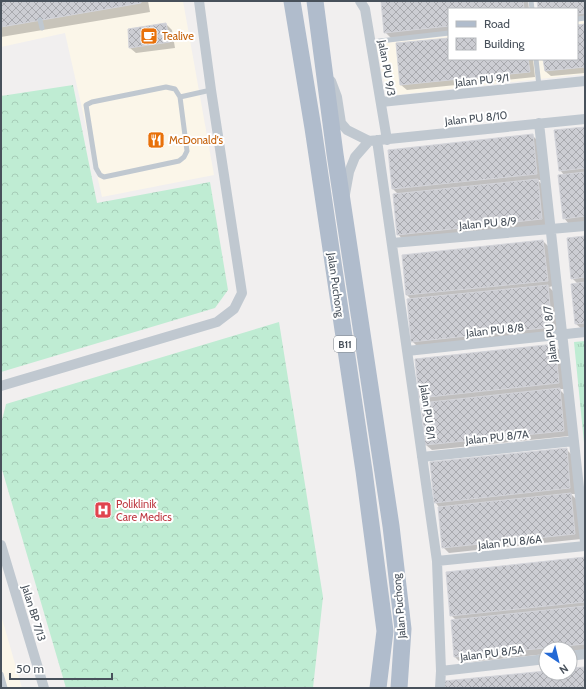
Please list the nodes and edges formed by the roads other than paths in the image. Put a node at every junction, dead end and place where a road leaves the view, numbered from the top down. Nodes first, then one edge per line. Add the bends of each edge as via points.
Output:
1 (199, 1) edge
2 (292, 1) edge
3 (315, 1) edge
4 (360, 1) edge
5 (40, 20) dead end
6 (42, 28) dead end
7 (448, 33) edge
8 (370, 42) junction
9 (536, 60) edge
10 (325, 68) junction
11 (585, 81) edge
12 (539, 86) junction
13 (211, 90) junction
14 (180, 97) junction
15 (381, 102) junction
16 (585, 119) edge
17 (539, 124) junction
18 (378, 140) junction
19 (343, 200) junction
20 (585, 226) edge
21 (551, 230) junction
22 (392, 243) junction
23 (585, 332) edge
24 (562, 335) junction
25 (407, 351) junction
26 (1, 386) edge
27 (574, 440) junction
28 (422, 457) junction
29 (585, 542) edge
30 (1, 545) edge
31 (585, 546) edge
32 (437, 561) junction
33 (538, 660) edge
34 (442, 671) junction
35 (1, 674) edge
36 (5, 688) edge
37 (44, 688) edge
38 (378, 688) edge
39 (398, 688) edge
40 (440, 688) edge

1 - 13 street
2 - 38 main road, Jalan Puchong / B11 via 364,471 385,631
3 - 10 main road, Jalan Puchong / B11
4 - 8 street, Jalan PU 9/3
5 - 6 lane
7 - 8 lane
8 - 15 street, Jalan PU 9/3
9 - 12 lane
10 - 18 street via 337,97 341,123 347,130
10 - 19 main road, Jalan Puchong / B11
11 - 12 street, Jalan PU 9/1
12 - 15 street, Jalan PU 9/1
13 - 14 lane
13 - 26 street via 242,293 234,309 217,322
14 - 14 lane via 175,88 166,87 86,105 96,168 100,175 104,177 179,161 184,157 187,151
15 - 18 street, Jalan PU 9/3
16 - 17 street, Jalan PU 8/10
17 - 18 street, Jalan PU 8/10
17 - 21 street, Jalan PU 8/7
18 - 19 street via 355,157
18 - 22 street, Jalan PU 8/1
19 - 39 main road, Jalan Puchong / B11 via 391,526 403,629
20 - 21 street, Jalan PU 8/9
21 - 22 street, Jalan PU 8/9
21 - 24 street, Jalan PU 8/7
22 - 25 street, Jalan PU 8/1
23 - 24 street, Jalan PU 8/8
24 - 25 street, Jalan PU 8/8
24 - 27 street, Jalan PU 8/7
25 - 28 street, Jalan PU 8/1
27 - 28 street, Jalan PU 8/7A
27 - 29 street, Jalan PU 8/7
28 - 32 street, Jalan PU 8/1
30 - 37 street, Jalan BP 7/13
31 - 32 street, Jalan PU 8/6A
32 - 34 street, Jalan PU 8/1
33 - 34 street, Jalan PU 8/5A
34 - 40 street, Jalan PU 8/1
35 - 36 lane

